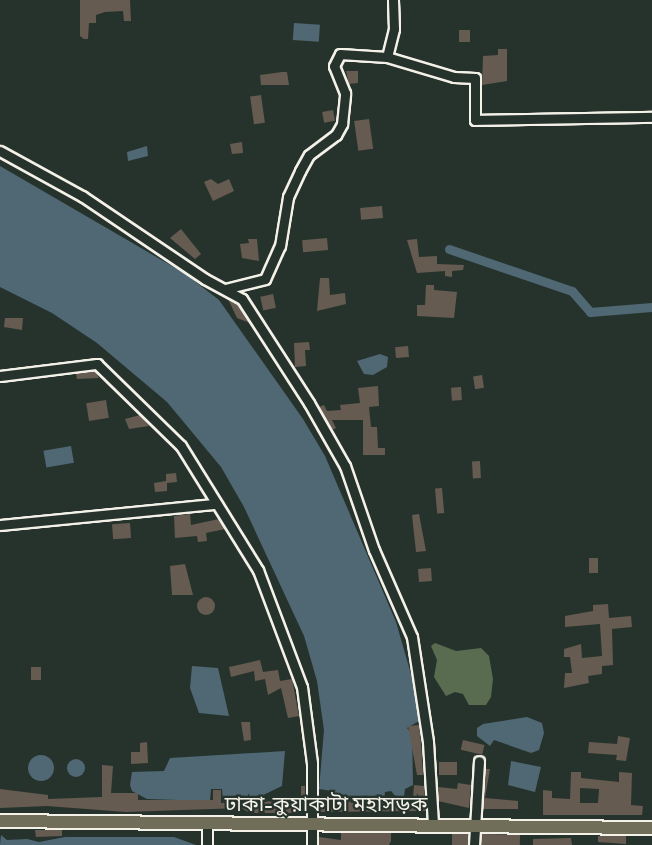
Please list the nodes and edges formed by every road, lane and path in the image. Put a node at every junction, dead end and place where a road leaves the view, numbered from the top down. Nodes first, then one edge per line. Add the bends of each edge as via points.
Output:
1 (393, 0) edge
2 (387, 57) junction
3 (652, 117) edge
4 (0, 151) edge
5 (225, 289) junction
6 (0, 376) edge
7 (214, 504) junction
8 (0, 525) edge
9 (479, 761) dead end
10 (0, 821) edge
11 (474, 823) junction
12 (433, 824) junction
13 (207, 825) junction
14 (314, 825) junction
15 (652, 828) edge
16 (207, 845) edge
17 (312, 845) edge
18 (474, 845) edge

1 - 2 street via 394,29
2 - 3 street via 453,77 475,78 475,120
2 - 5 street via 340,54 334,66 345,93 342,124 336,135 309,155 300,171 288,197 280,246 265,279
4 - 5 street via 82,196
5 - 12 street via 242,299 345,466 382,570 406,621 428,742
6 - 7 street via 98,364 181,446
7 - 8 street
7 - 14 street via 267,588 302,687
9 - 11 street
10 - 13 main road, ঢাকা-কুয়াকাটা মহাসড়ক
11 - 12 main road, ঢাকা-কুয়াকাটা মহাসড়ক
11 - 15 main road, ঢাকা-কুয়াকাটা মহাসড়ক
11 - 18 street
12 - 14 main road, ঢাকা-কুয়াকাটা মহাসড়ক
13 - 14 main road, ঢাকা-কুয়াকাটা মহাসড়ক
13 - 16 street
14 - 17 street

